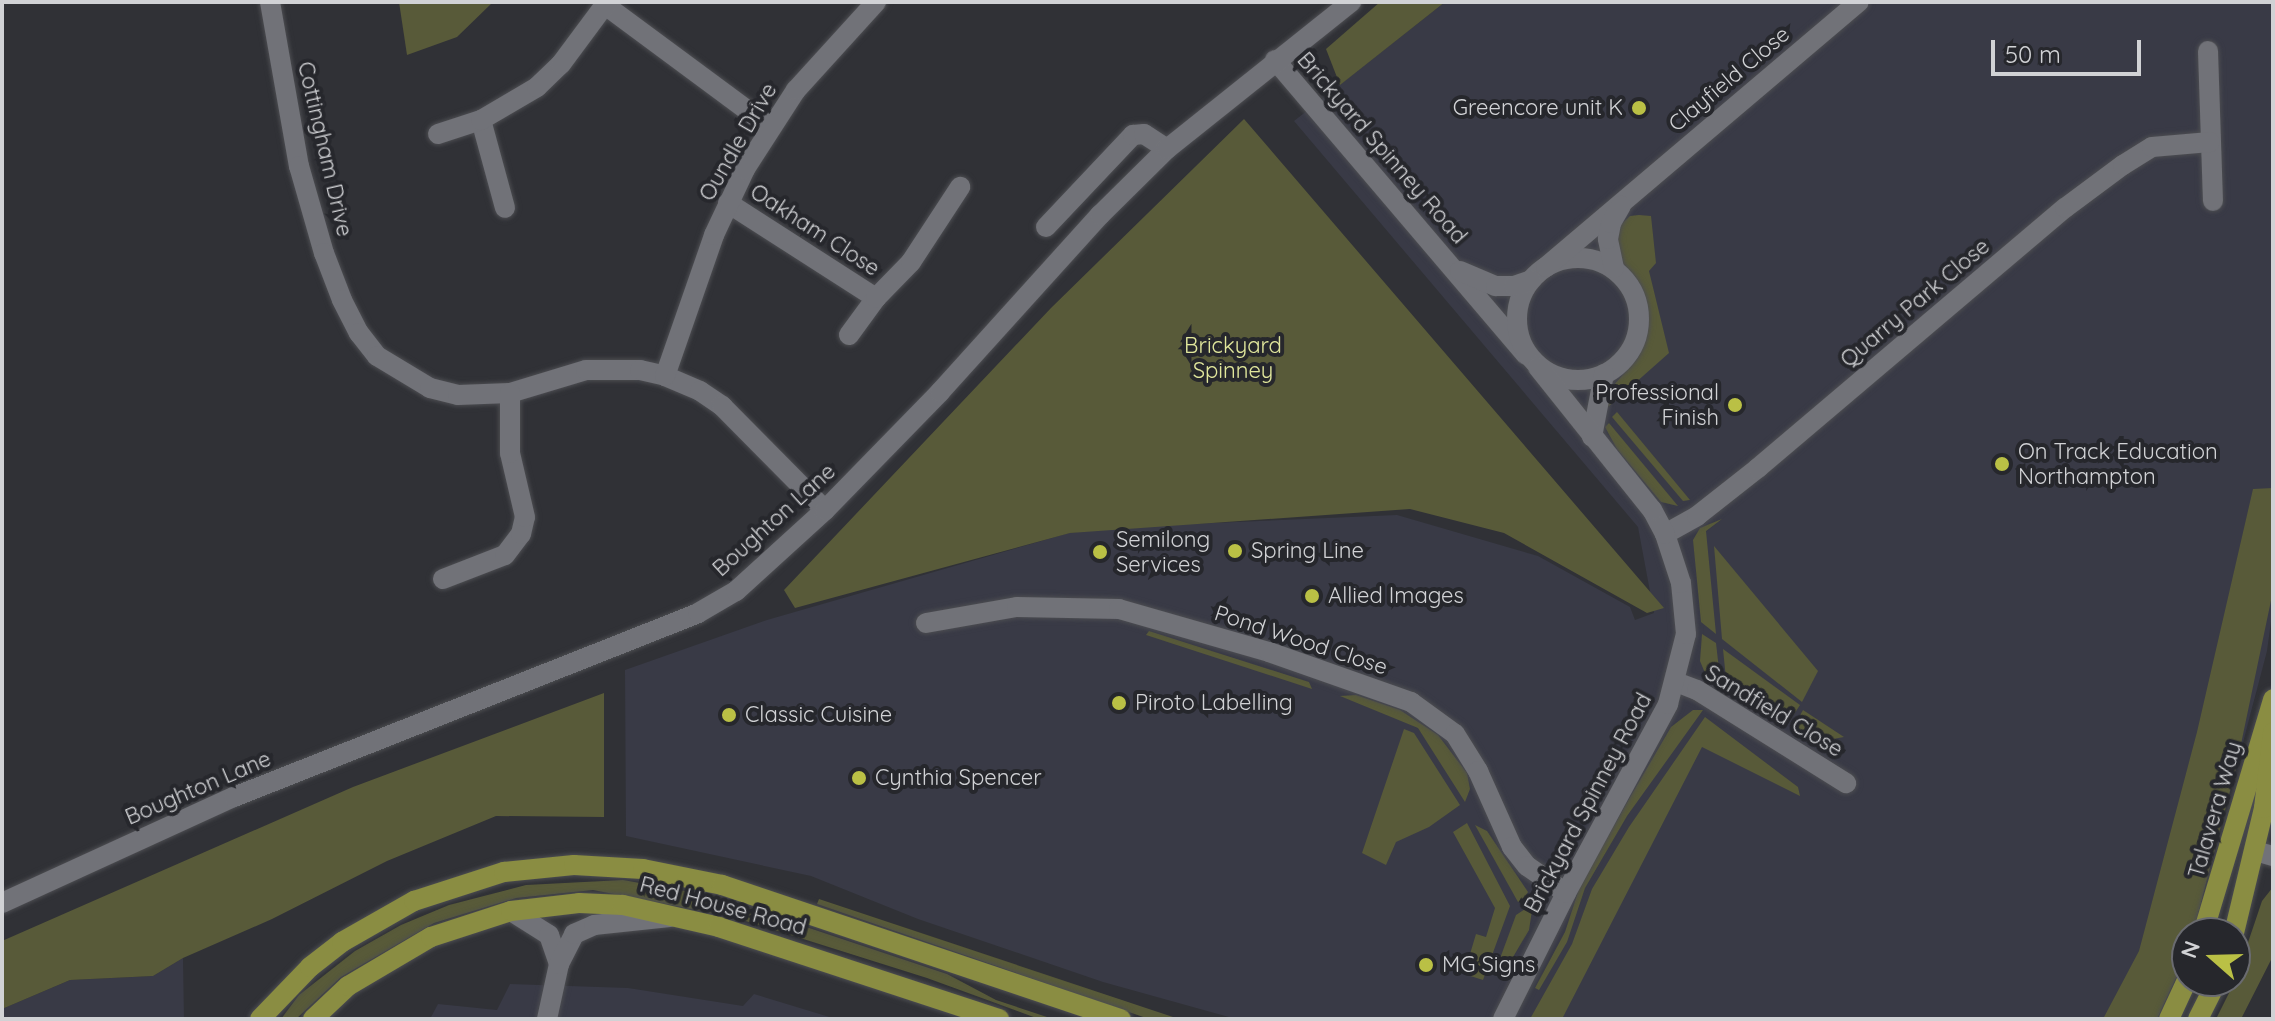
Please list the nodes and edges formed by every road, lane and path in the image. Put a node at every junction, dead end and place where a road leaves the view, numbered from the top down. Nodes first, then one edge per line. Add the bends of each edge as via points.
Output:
1 (270, 2) edge
2 (876, 2) edge
3 (1351, 2) edge
4 (1859, 2) edge
5 (606, 4) edge
6 (2208, 51) dead end
7 (1275, 60) junction
8 (481, 120) junction
9 (770, 127) junction
10 (438, 134) dead end
11 (2210, 142) junction
12 (1167, 149) junction
13 (960, 187) dead end
14 (1629, 192) junction
15 (2213, 201) dead end
16 (728, 203) junction
17 (505, 208) dead end
18 (1046, 227) dead end
19 (1453, 267) junction
20 (1614, 268) junction
21 (1538, 273) junction
22 (876, 298) junction
23 (849, 335) dead end
24 (1532, 361) junction
25 (1604, 374) junction
26 (665, 376) junction
27 (510, 393) junction
28 (1592, 437) junction
29 (825, 510) junction
30 (1665, 534) junction
31 (443, 579) dead end
32 (926, 623) dead end
33 (1676, 682) junction
34 (2273, 699) edge
35 (2273, 733) edge
36 (1846, 783) dead end
37 (2264, 853) edge
38 (1566, 893) junction
39 (2, 903) edge
40 (511, 911) junction
41 (680, 916) junction
42 (2208, 917) edge
43 (2240, 917) edge
44 (936, 956) junction
45 (559, 964) junction
46 (2179, 997) edge
47 (2209, 997) edge
48 (1504, 1016) edge
49 (260, 1019) edge
50 (313, 1019) edge
51 (547, 1019) edge
52 (999, 1019) edge
53 (1081, 1019) edge
54 (1121, 1019) edge
55 (2169, 1019) edge
56 (2198, 1019) edge

1 - 27 street, Cottingham Drive via 299,166 324,253 359,333 377,356 430,388 488,397
2 - 9 street, Oundle Drive via 836,42
3 - 7 street, Boughton Lane
4 - 14 street, Clayfield Close
5 - 8 street via 537,87
5 - 9 street
6 - 11 street
7 - 12 street, Boughton Lane
7 - 19 street, Brickyard Spinney Road
8 - 10 street
8 - 17 street
9 - 16 street, Oundle Drive
11 - 15 street
11 - 30 street, Quarry Park Close via 2152,147 2123,165 1758,468
12 - 18 street via 1144,134 1133,135
12 - 29 street, Boughton Lane
13 - 22 street, Oakham Close via 911,262
14 - 20 street, Clayfield Close via 1611,223 1608,254
14 - 21 street, Clayfield Close
16 - 22 street, Oakham Close
16 - 26 street, Oundle Drive
19 - 21 street, Brickyard Spinney Road via 1496,286 1514,286
19 - 24 street, Brickyard Spinney Road
20 - 21 street via 1573,258
20 - 25 street via 1636,297 1639,324 1631,350
21 - 24 street via 1521,297 1517,317 1518,337
22 - 23 street, Oakham Close
24 - 25 street via 1570,379
24 - 28 street, Brickyard Spinney Road
25 - 28 street
26 - 27 street, Cottingham Drive via 640,370 586,370
26 - 29 street, Cottingham Drive via 722,406
27 - 31 street via 510,453 525,517 521,534 505,555
28 - 30 street, Brickyard Spinney Road via 1639,491
29 - 39 street, Boughton Lane via 746,583 698,613 234,797
30 - 33 street, Brickyard Spinney Road via 1685,609 1686,634
32 - 38 street, Pond Wood Close via 1017,607 1119,609 1269,652 1411,702 1455,734 1512,847 1527,866
33 - 36 street, Sandfield Close
33 - 38 street, Brickyard Spinney Road via 1656,730
34 - 42 main road, Talavera Way
35 - 37 main road
37 - 43 main road
38 - 48 street, Brickyard Spinney Road
40 - 41 main road, Red House Road via 605,903
40 - 45 street via 549,935
40 - 50 main road, Red House Road via 409,947 348,986
41 - 45 street via 594,925 574,934
41 - 52 main road, Red House Road
44 - 49 main road via 679,875 622,866 540,868 472,880 377,920 310,967
44 - 53 main road via 994,990
44 - 54 main road
45 - 51 street
46 - 55 main road
47 - 56 main road

